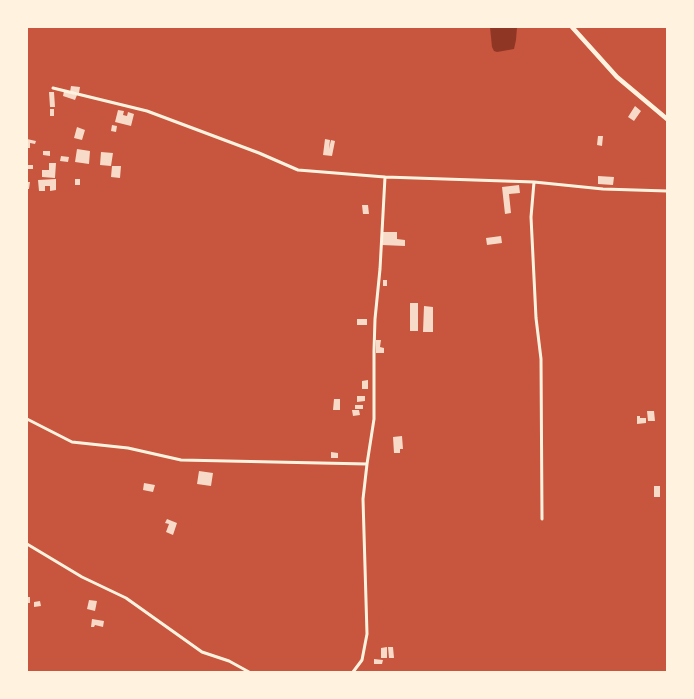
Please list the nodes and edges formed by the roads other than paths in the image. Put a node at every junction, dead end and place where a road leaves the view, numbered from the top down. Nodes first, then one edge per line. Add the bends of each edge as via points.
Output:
1 (572, 27) edge
2 (53, 88) dead end
3 (667, 119) edge
4 (385, 177) junction
5 (534, 182) junction
6 (667, 191) edge
7 (27, 419) edge
8 (367, 464) junction
9 (542, 519) dead end
10 (27, 544) edge
11 (249, 672) edge
12 (354, 672) edge

1 - 3 main road via 618,77
2 - 4 street via 147,111 298,170
4 - 5 street
4 - 8 street via 375,319 374,419
5 - 6 street via 603,189
5 - 9 street via 531,217 536,318 541,359
7 - 8 street via 72,442 128,448 181,460
8 - 12 street via 363,499 367,634 362,660
10 - 11 street via 82,577 126,598 202,652 229,661

